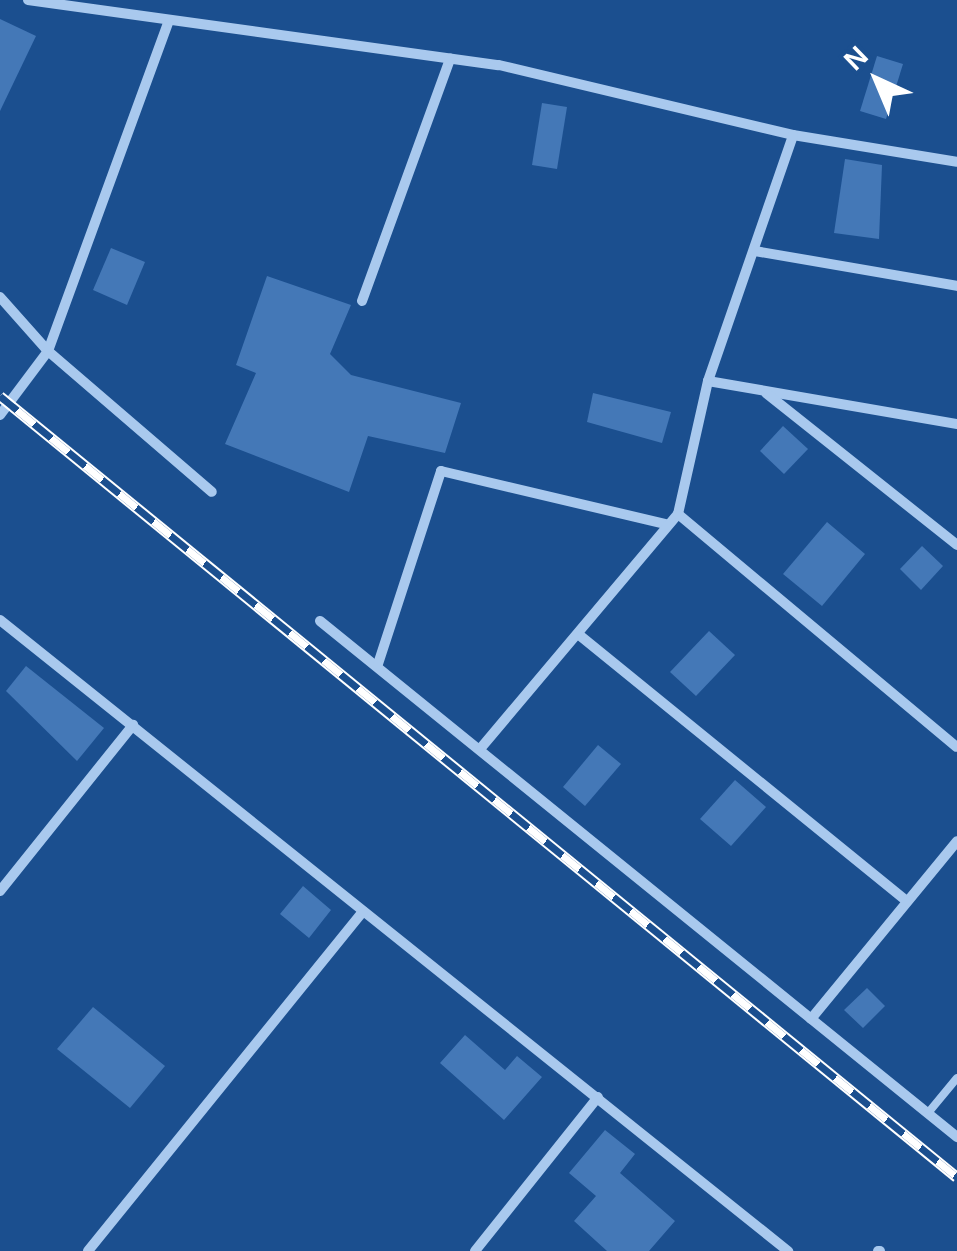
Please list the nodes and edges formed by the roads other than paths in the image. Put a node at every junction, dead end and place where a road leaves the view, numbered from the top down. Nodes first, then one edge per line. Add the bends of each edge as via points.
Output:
1 (28, 0) edge
2 (168, 23) junction
3 (450, 59) junction
4 (793, 135) junction
5 (957, 162) edge
6 (755, 251) junction
7 (957, 286) edge
8 (0, 297) edge
9 (362, 301) dead end
10 (48, 351) junction
11 (708, 381) junction
12 (766, 392) junction
13 (0, 416) edge
14 (957, 424) edge
15 (212, 492) dead end
16 (678, 514) junction
17 (666, 524) junction
18 (957, 545) edge
19 (0, 620) edge
20 (320, 621) dead end
21 (578, 634) junction
22 (378, 664) junction
23 (133, 726) junction
24 (957, 746) edge
25 (480, 750) junction
26 (957, 840) edge
27 (0, 890) edge
28 (907, 902) junction
29 (363, 912) junction
30 (810, 1020) junction
31 (957, 1078) edge
32 (598, 1097) junction
33 (928, 1113) junction
34 (957, 1137) edge
35 (88, 1251) edge
36 (475, 1251) edge
37 (788, 1251) edge

1 - 2 street
2 - 3 street
2 - 10 street
3 - 4 street
3 - 9 street
4 - 5 street
4 - 6 street
6 - 7 street
6 - 11 street
8 - 10 street
10 - 13 street
10 - 15 street
11 - 12 street
11 - 16 street
12 - 14 street
12 - 18 street
16 - 17 street
16 - 24 street
17 - 21 street
17 - 22 street via 441,472
19 - 23 street
20 - 22 street
21 - 25 street
21 - 28 street
22 - 25 street
23 - 27 street
23 - 29 street
25 - 30 street
26 - 28 street
28 - 30 street
29 - 32 street
29 - 35 street
30 - 33 street
31 - 33 lane
32 - 36 street
32 - 37 street
33 - 34 street

